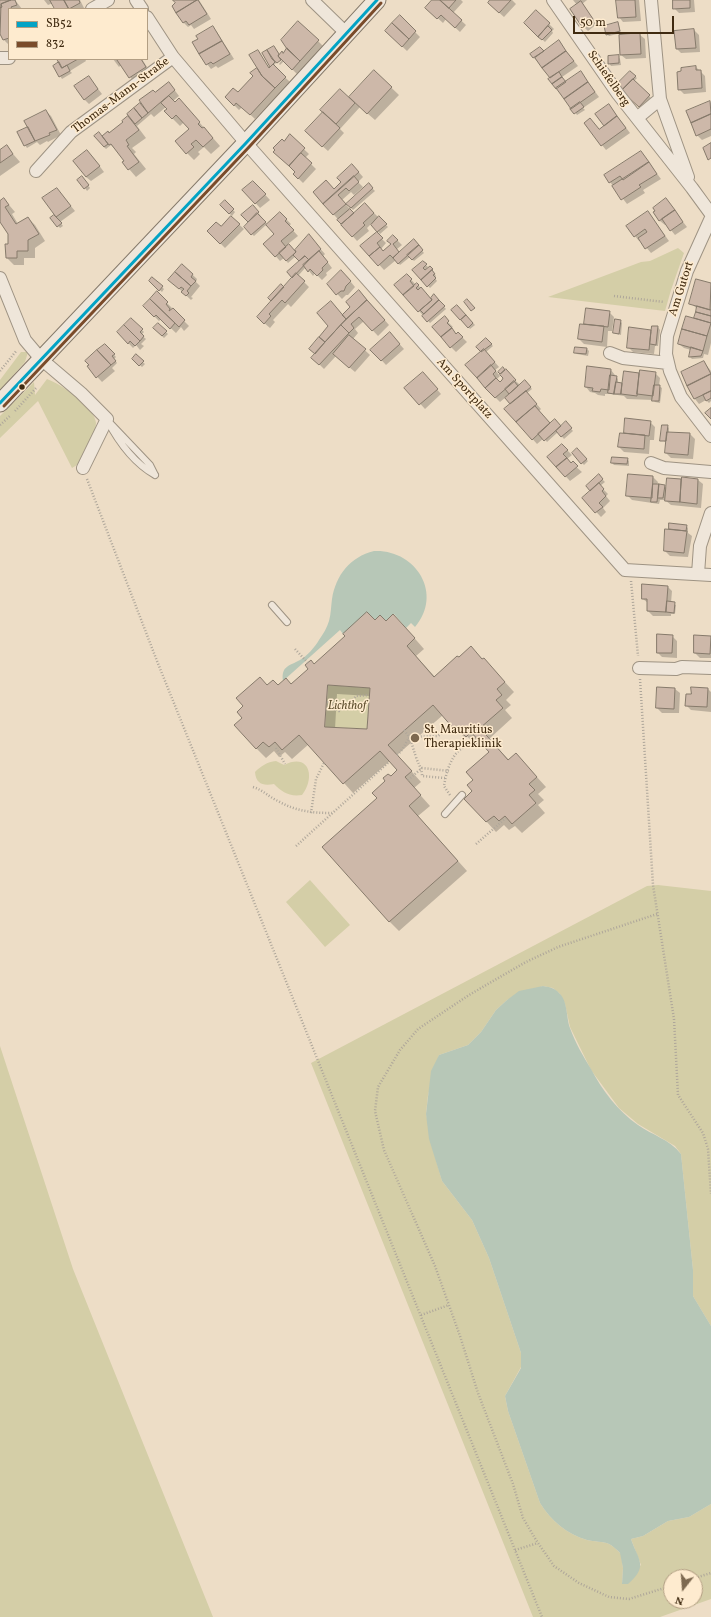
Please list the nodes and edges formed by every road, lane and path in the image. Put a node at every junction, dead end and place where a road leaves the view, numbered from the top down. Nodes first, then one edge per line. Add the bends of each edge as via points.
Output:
1 (108, 0) edge
2 (312, 0) edge
3 (377, 0) edge
4 (553, 0) edge
5 (651, 0) edge
6 (94, 8) edge
7 (148, 19) edge
8 (346, 33) junction
9 (173, 57) junction
10 (660, 99) junction
11 (637, 118) junction
12 (246, 143) junction
13 (36, 171) dead end
14 (692, 188) junction
15 (711, 214) edge
16 (711, 218) edge
17 (0, 278) edge
18 (614, 296) dead end
19 (677, 304) junction
20 (25, 340) junction
21 (610, 353) dead end
22 (41, 359) junction
23 (668, 363) junction
24 (0, 371) edge
25 (0, 403) edge
26 (106, 419) junction
27 (711, 436) edge
28 (651, 463) dead end
29 (83, 468) joint
30 (711, 472) edge
31 (711, 513) edge
32 (625, 570) junction
33 (698, 574) junction
34 (711, 575) edge
35 (272, 605) dead end
36 (287, 622) dead end
37 (295, 648) dead end
38 (308, 663) dead end
39 (639, 668) junction
40 (711, 668) edge
41 (369, 695) dead end
42 (327, 702) dead end
43 (451, 726) dead end
44 (404, 730) dead end
45 (410, 738) junction
46 (484, 747) dead end
47 (276, 748) dead end
48 (397, 755) dead end
49 (389, 762) dead end
50 (324, 763) dead end
51 (285, 764) dead end
52 (422, 768) junction
53 (449, 771) junction
54 (446, 778) junction
55 (408, 780) dead end
56 (253, 787) dead end
57 (462, 795) dead end
58 (456, 801) junction
59 (311, 813) junction
60 (332, 814) junction
61 (444, 814) dead end
62 (506, 818) dead end
63 (476, 844) dead end
64 (296, 846) dead end
65 (657, 914) junction
66 (711, 1194) edge
67 (449, 1305) junction
68 (421, 1316) junction
69 (538, 1543) junction
70 (515, 1550) junction
71 (663, 1588) edge
72 (542, 1617) edge

1 - 6 street
2 - 8 street
3 - 8 main road
4 - 11 street, Schiefelberg
5 - 10 street, Schiefelberg
7 - 9 street, Thomas-Mann-Straße
8 - 12 main road
9 - 12 street, Thomas-Mann-Straße
9 - 13 street, Thomas-Mann-Straße via 71,132
10 - 11 street, Schiefelberg
10 - 14 street, Schiefelberg
11 - 14 street, Schiefelberg
12 - 22 main road
12 - 32 street, Am Sportplatz
14 - 15 street, Schiefelberg
16 - 19 street, Am Gutort via 687,271
17 - 20 street
18 - 19 path
19 - 23 street, Am Gutort via 667,336
20 - 22 street
20 - 24 path
21 - 23 street via 623,358
22 - 25 main road
22 - 26 street via 81,393
23 - 27 street, Am Gutort via 681,396
26 - 26 lane via 134,457 155,476 150,465
26 - 29 street
28 - 30 street via 664,468
29 - 68 path via 163,675
31 - 33 street via 700,546
32 - 33 street
32 - 39 path via 631,583
33 - 34 street
35 - 36 lane
37 - 38 path
39 - 40 street
39 - 65 path
41 - 42 path via 356,696 338,711
43 - 45 path via 438,736
44 - 45 path
45 - 48 path
45 - 52 path
46 - 53 path via 463,748 456,754
47 - 51 path
49 - 60 path
50 - 59 path via 316,779
52 - 53 path
52 - 54 path via 422,776
52 - 55 path
53 - 54 path
54 - 58 path via 444,786
56 - 59 path via 286,806
57 - 58 lane
58 - 61 lane
59 - 60 path
60 - 64 path
62 - 63 path
65 - 66 path via 674,1019 678,1095 703,1132 708,1149
65 - 67 path via 558,947 469,995 418,1029 400,1050 378,1087 374,1111 384,1150
67 - 68 path
67 - 69 path via 523,1518
68 - 70 path
69 - 70 path
69 - 71 path via 554,1566 609,1598 629,1599
70 - 72 path

